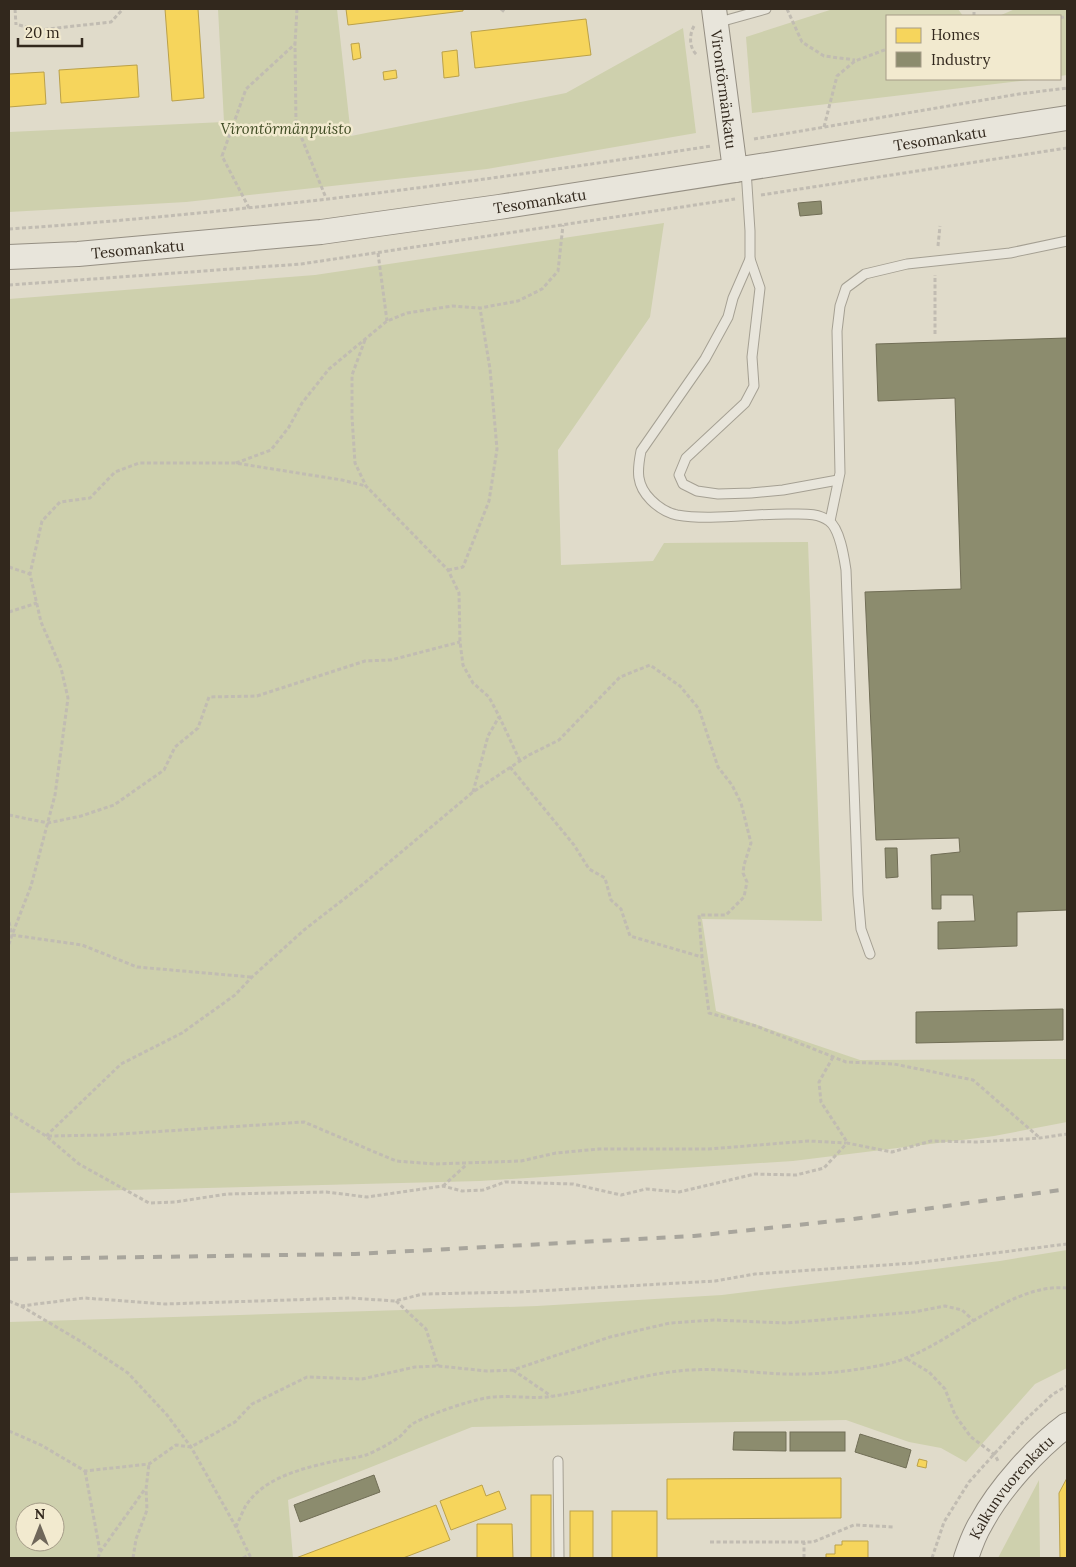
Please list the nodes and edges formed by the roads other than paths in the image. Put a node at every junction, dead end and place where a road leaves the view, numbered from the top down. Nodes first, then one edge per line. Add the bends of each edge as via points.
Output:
1 (766, 9) edge
2 (715, 16) edge
3 (1067, 118) edge
4 (740, 169) junction
5 (1067, 241) edge
6 (9, 257) edge
7 (750, 259) junction
8 (838, 480) junction
9 (830, 521) junction
10 (870, 954) dead end
11 (1067, 1424) edge
12 (558, 1461) dead end
13 (559, 1558) edge
14 (966, 1558) edge

1 - 2 lane
2 - 4 main road, Virontörmänkatu via 730,142
3 - 4 main road, Tesomankatu
4 - 6 main road, Tesomankatu via 321,232 78,254
4 - 7 lane via 750,231
5 - 8 lane via 1010,253 907,264 865,274 846,288 837,331
7 - 8 lane via 760,288 752,357 754,386 745,403 686,458 680,475 682,484 697,491 751,494
7 - 9 lane via 728,317 706,359 641,451 637,469 643,492 657,507 676,515 815,514
8 - 9 lane
9 - 10 lane via 841,542 846,570 858,894 862,929
11 - 14 main road, Kalkunvuorenkatu via 1009,1482 981,1522
12 - 13 lane

